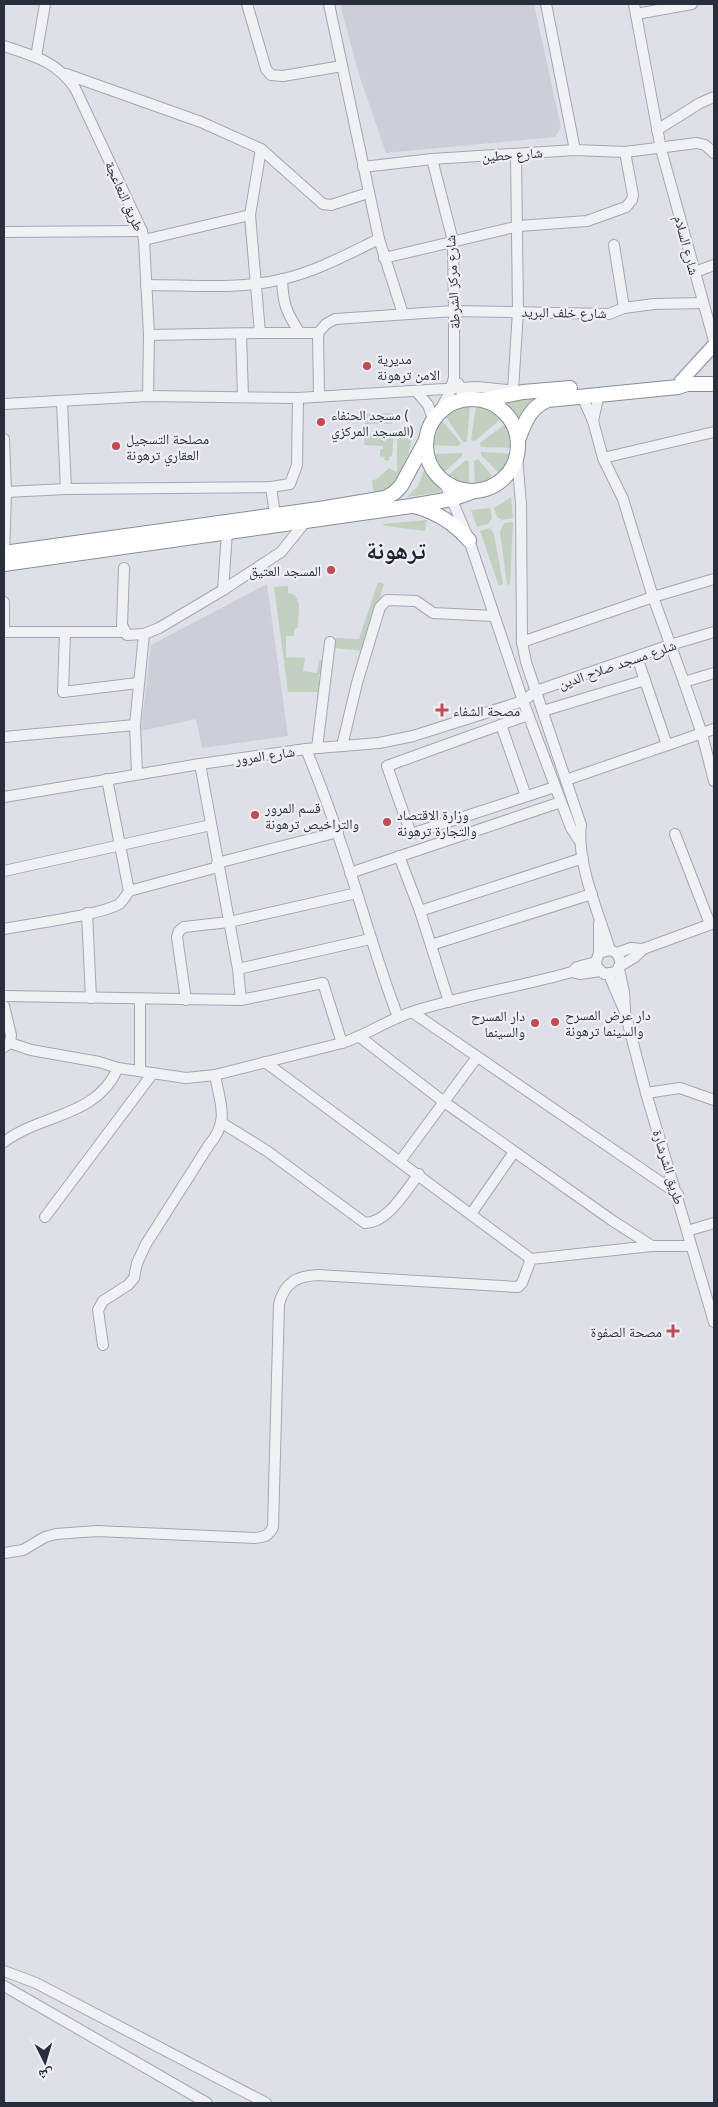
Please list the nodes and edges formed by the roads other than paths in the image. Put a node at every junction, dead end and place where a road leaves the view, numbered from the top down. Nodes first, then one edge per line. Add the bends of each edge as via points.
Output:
1 (45, 4) edge
2 (247, 4) edge
3 (329, 4) edge
4 (546, 4) edge
5 (692, 4) edge
6 (635, 9) edge
7 (4, 46) edge
8 (36, 57) junction
9 (342, 66) junction
10 (65, 74) junction
11 (714, 97) edge
12 (657, 130) junction
13 (261, 149) junction
14 (661, 149) junction
15 (576, 150) junction
16 (625, 152) junction
17 (714, 153) edge
18 (516, 155) junction
19 (432, 159) junction
20 (364, 168) junction
21 (368, 193) junction
22 (250, 215) junction
23 (519, 226) junction
24 (4, 232) edge
25 (143, 236) junction
26 (379, 239) junction
27 (452, 240) junction
28 (614, 245) dead end
29 (384, 258) junction
30 (714, 265) edge
31 (695, 272) junction
32 (282, 279) junction
33 (256, 284) junction
34 (146, 285) junction
35 (703, 303) junction
36 (624, 308) junction
37 (454, 311) junction
38 (518, 311) junction
39 (403, 314) junction
40 (260, 333) junction
41 (300, 333) junction
42 (318, 333) junction
43 (241, 334) junction
44 (149, 335) junction
45 (714, 341) edge
46 (714, 345) edge
47 (684, 383) junction
48 (714, 384) edge
49 (518, 391) junction
50 (417, 392) junction
51 (599, 394) junction
52 (319, 395) junction
53 (148, 396) junction
54 (455, 396) junction
55 (582, 396) junction
56 (243, 397) junction
57 (298, 398) junction
58 (482, 400) junction
59 (62, 402) junction
60 (4, 404) edge
61 (435, 417) junction
62 (593, 421) junction
63 (714, 432) edge
64 (4, 439) edge
65 (426, 440) junction
66 (518, 440) junction
67 (517, 458) junction
68 (603, 458) junction
69 (445, 484) junction
70 (271, 487) junction
71 (66, 489) junction
72 (6, 492) junction
73 (472, 492) junction
74 (452, 499) junction
75 (411, 506) junction
76 (275, 515) junction
77 (306, 521) junction
78 (227, 532) junction
79 (469, 540) junction
80 (4, 553) edge
81 (4, 559) edge
82 (4, 564) edge
83 (124, 568) dead end
84 (714, 579) edge
85 (222, 590) junction
86 (653, 597) junction
87 (4, 602) edge
88 (494, 616) junction
89 (4, 632) edge
90 (65, 632) junction
91 (124, 632) junction
92 (714, 632) edge
93 (144, 634) junction
94 (330, 642) dead end
95 (522, 642) junction
96 (670, 645) junction
97 (637, 657) junction
98 (714, 674) edge
99 (645, 680) junction
100 (684, 682) junction
101 (138, 683) junction
102 (536, 692) junction
103 (523, 701) junction
104 (543, 711) junction
105 (528, 715) junction
106 (135, 725) junction
107 (501, 725) junction
108 (714, 730) edge
109 (702, 734) junction
110 (4, 737) edge
111 (667, 745) junction
112 (342, 746) junction
113 (317, 748) junction
114 (306, 749) junction
115 (200, 764) junction
116 (137, 773) junction
117 (107, 779) junction
118 (566, 780) junction
119 (714, 781) edge
120 (555, 787) junction
121 (526, 796) junction
122 (4, 797) edge
123 (561, 802) junction
124 (210, 825) junction
125 (338, 832) junction
126 (675, 834) dead end
127 (579, 840) junction
128 (120, 845) junction
129 (399, 856) junction
130 (583, 858) junction
131 (217, 865) junction
132 (4, 871) edge
133 (350, 873) junction
134 (129, 892) junction
135 (357, 893) junction
136 (592, 894) junction
137 (420, 910) junction
138 (87, 913) junction
139 (599, 921) junction
140 (230, 922) junction
141 (712, 924) edge
142 (4, 929) edge
143 (370, 938) junction
144 (431, 945) junction
145 (642, 949) junction
146 (614, 951) junction
147 (601, 965) junction
148 (620, 968) junction
149 (238, 969) junction
150 (4, 996) edge
151 (91, 998) junction
152 (140, 1000) junction
153 (186, 1000) junction
154 (241, 1000) junction
155 (449, 1002) junction
156 (4, 1006) edge
157 (412, 1012) junction
158 (625, 1012) junction
159 (398, 1017) junction
160 (360, 1037) junction
161 (342, 1043) junction
162 (7, 1045) edge
163 (477, 1058) junction
164 (265, 1062) junction
165 (118, 1068) junction
166 (140, 1071) junction
167 (153, 1073) junction
168 (215, 1075) junction
169 (646, 1093) junction
170 (714, 1100) edge
171 (444, 1102) junction
172 (222, 1123) junction
173 (4, 1142) edge
174 (514, 1152) junction
175 (401, 1160) junction
176 (419, 1174) junction
177 (678, 1194) junction
178 (471, 1214) junction
179 (45, 1216) dead end
180 (714, 1223) edge
181 (687, 1231) junction
182 (652, 1246) junction
183 (691, 1246) junction
184 (531, 1259) junction
185 (714, 1322) edge
186 (103, 1345) dead end
187 (4, 1553) edge
188 (4, 1971) edge
189 (4, 1986) edge
190 (207, 2103) edge
191 (266, 2103) edge

1 - 8 street
2 - 9 street via 266,69 271,75
3 - 9 street
4 - 15 street
5 - 6 street
6 - 12 street, شارع السلام
7 - 8 street, طريق النعاعجة
8 - 10 street, طريق النعاعجة
9 - 20 street
10 - 13 street via 201,122
10 - 25 street, طريق النعاعجة via 75,88
11 - 12 street
12 - 14 street, شارع السلام
13 - 21 street via 323,204 331,205
13 - 22 street
14 - 16 street, شارع حطين
14 - 17 street, شارع حطين via 697,143
14 - 31 street, شارع السلام
15 - 16 street, شارع حطين
15 - 18 street, شارع حطين
16 - 23 street via 633,195 626,207 587,221
18 - 19 street, شارع حطين
18 - 23 street
19 - 20 street, شارع حطين
19 - 27 street, شارع مركز الشرطة
20 - 21 street
21 - 26 street
22 - 25 street
22 - 33 street
23 - 27 street
23 - 38 street
24 - 25 street
25 - 34 street, طريق النعاعجة
26 - 29 street
26 - 32 street via 305,273
27 - 29 street
27 - 37 street, شارع مركز الشرطة
28 - 36 street
29 - 39 street
30 - 31 street
31 - 35 street, شارع السلام
32 - 33 street
32 - 41 street via 285,309
33 - 34 street
33 - 40 street
34 - 44 street, طريق النعاعجة
35 - 36 street, شارع خلف البريد
35 - 45 street, شارع السلام
36 - 38 street, شارع خلف البريد via 609,314
37 - 38 street, شارع خلف البريد
37 - 39 street, شارع خلف البريد
37 - 54 street, شارع مركز الشرطة
38 - 49 street
39 - 42 street, شارع خلف البريد via 335,319
40 - 41 street
40 - 43 street
41 - 42 street
42 - 52 street
43 - 44 street
43 - 56 street
44 - 53 street, طريق النعاعجة
46 - 47 main road
47 - 48 highway
47 - 49 highway
47 - 51 highway via 678,388
49 - 54 street
49 - 58 highway
50 - 52 street
50 - 54 street
50 - 61 street
51 - 55 highway
51 - 62 street
52 - 57 street
53 - 56 street
53 - 59 street
54 - 58 highway
54 - 61 highway
55 - 62 street
55 - 66 highway via 540,404 526,418
56 - 57 street
57 - 70 street via 298,465 290,484
58 - 66 highway via 506,414
59 - 60 street
59 - 71 street
61 - 65 highway
62 - 68 street
63 - 68 street
64 - 72 street
65 - 69 highway via 429,465
65 - 76 highway via 410,473 394,493 363,502
66 - 67 highway
67 - 73 highway via 509,473 496,486
67 - 95 street via 521,504
68 - 86 street via 623,500
69 - 73 highway
69 - 74 street
70 - 71 street
70 - 76 street
71 - 72 street
72 - 80 street
73 - 74 highway
74 - 75 highway
74 - 79 street
75 - 77 highway
75 - 79 highway via 443,518
76 - 80 highway
77 - 78 highway
77 - 85 street via 281,552
78 - 82 highway
78 - 85 street
79 - 88 street
80 - 81 street
83 - 91 street
84 - 86 street
85 - 93 street
86 - 95 street
86 - 96 street
87 - 89 street
88 - 103 street
88 - 112 street via 433,613 416,601 387,600 380,607
89 - 90 street
90 - 91 street
90 - 101 street via 63,692
91 - 93 street
92 - 96 street, شلرع مسجد صلاح الدين
93 - 101 street
94 - 113 street
95 - 102 street
96 - 97 street, شلرع مسجد صلاح الدين
96 - 100 street
97 - 99 street
97 - 102 street, شلرع مسجد صلاح الدين
98 - 100 street
99 - 104 street
99 - 111 street
100 - 109 street
101 - 106 street
102 - 103 street, شلرع مسجد صلاح الدين
102 - 104 street
103 - 105 street
103 - 112 street, شارع المرور via 413,736
104 - 118 street
105 - 107 street
105 - 120 street
106 - 110 street
106 - 116 street
107 - 121 street
107 - 121 street via 387,766 411,834
108 - 109 street
109 - 111 street
109 - 119 street
111 - 118 street
112 - 113 street, شارع المرور
113 - 114 street, شارع المرور
114 - 115 street, شارع المرور
114 - 125 street
115 - 116 street, شارع المرور
115 - 124 street
116 - 117 street, شارع المرور
117 - 122 street, شارع المرور
117 - 128 street
118 - 127 street via 581,825
120 - 121 street
120 - 123 street
123 - 127 street
123 - 129 street
124 - 128 street
124 - 131 street
125 - 131 street
125 - 133 street
126 - 141 street
127 - 130 street
128 - 132 street
128 - 134 street
129 - 133 street
129 - 137 street
130 - 136 street
130 - 137 street
131 - 134 street
131 - 140 street
133 - 135 street
134 - 138 street via 117,905
135 - 140 street
135 - 143 street
136 - 139 street
136 - 144 street
137 - 144 street
138 - 142 street
138 - 151 street
139 - 146 street
139 - 147 street
140 - 149 street
140 - 153 street via 184,927 179,931 177,938
141 - 145 street
143 - 149 street
143 - 159 street
144 - 155 street
145 - 146 street
145 - 148 street
146 - 147 street
146 - 148 street via 620,959
147 - 148 street
147 - 155 street via 580,974 572,972
147 - 158 street
148 - 158 street
149 - 154 street
150 - 151 street
151 - 152 street
152 - 153 street
152 - 166 street
153 - 154 street
154 - 161 street via 323,983
155 - 157 street
156 - 162 street via 11,1035
157 - 159 street
157 - 163 street
158 - 169 street, طريق الشرشارة
159 - 160 street
160 - 161 street
160 - 171 street
161 - 164 street
162 - 165 street
163 - 171 street
163 - 177 street
164 - 168 street
164 - 175 street
165 - 166 street
165 - 173 street via 102,1093 72,1112
166 - 167 street
167 - 168 street via 186,1078
167 - 179 street
168 - 172 street
169 - 170 street via 680,1088
169 - 177 street, طريق الشرشارة
171 - 174 street
171 - 175 street
172 - 176 street via 365,1223 382,1218
172 - 186 street via 219,1133 146,1244 134,1278 103,1301 98,1310
174 - 178 street
174 - 182 street
175 - 176 street
176 - 178 street
177 - 181 street, طريق الشرشارة
178 - 184 street
180 - 181 street
181 - 183 street, طريق الشرشارة
182 - 183 street
182 - 184 street
183 - 185 street, طريق الشرشارة
184 - 187 street via 518,1287 318,1275 294,1279 287,1286 279,1304 273,1527 264,1537 97,1531 56,1534 23,1550
188 - 191 street via 36,1984
189 - 190 street

